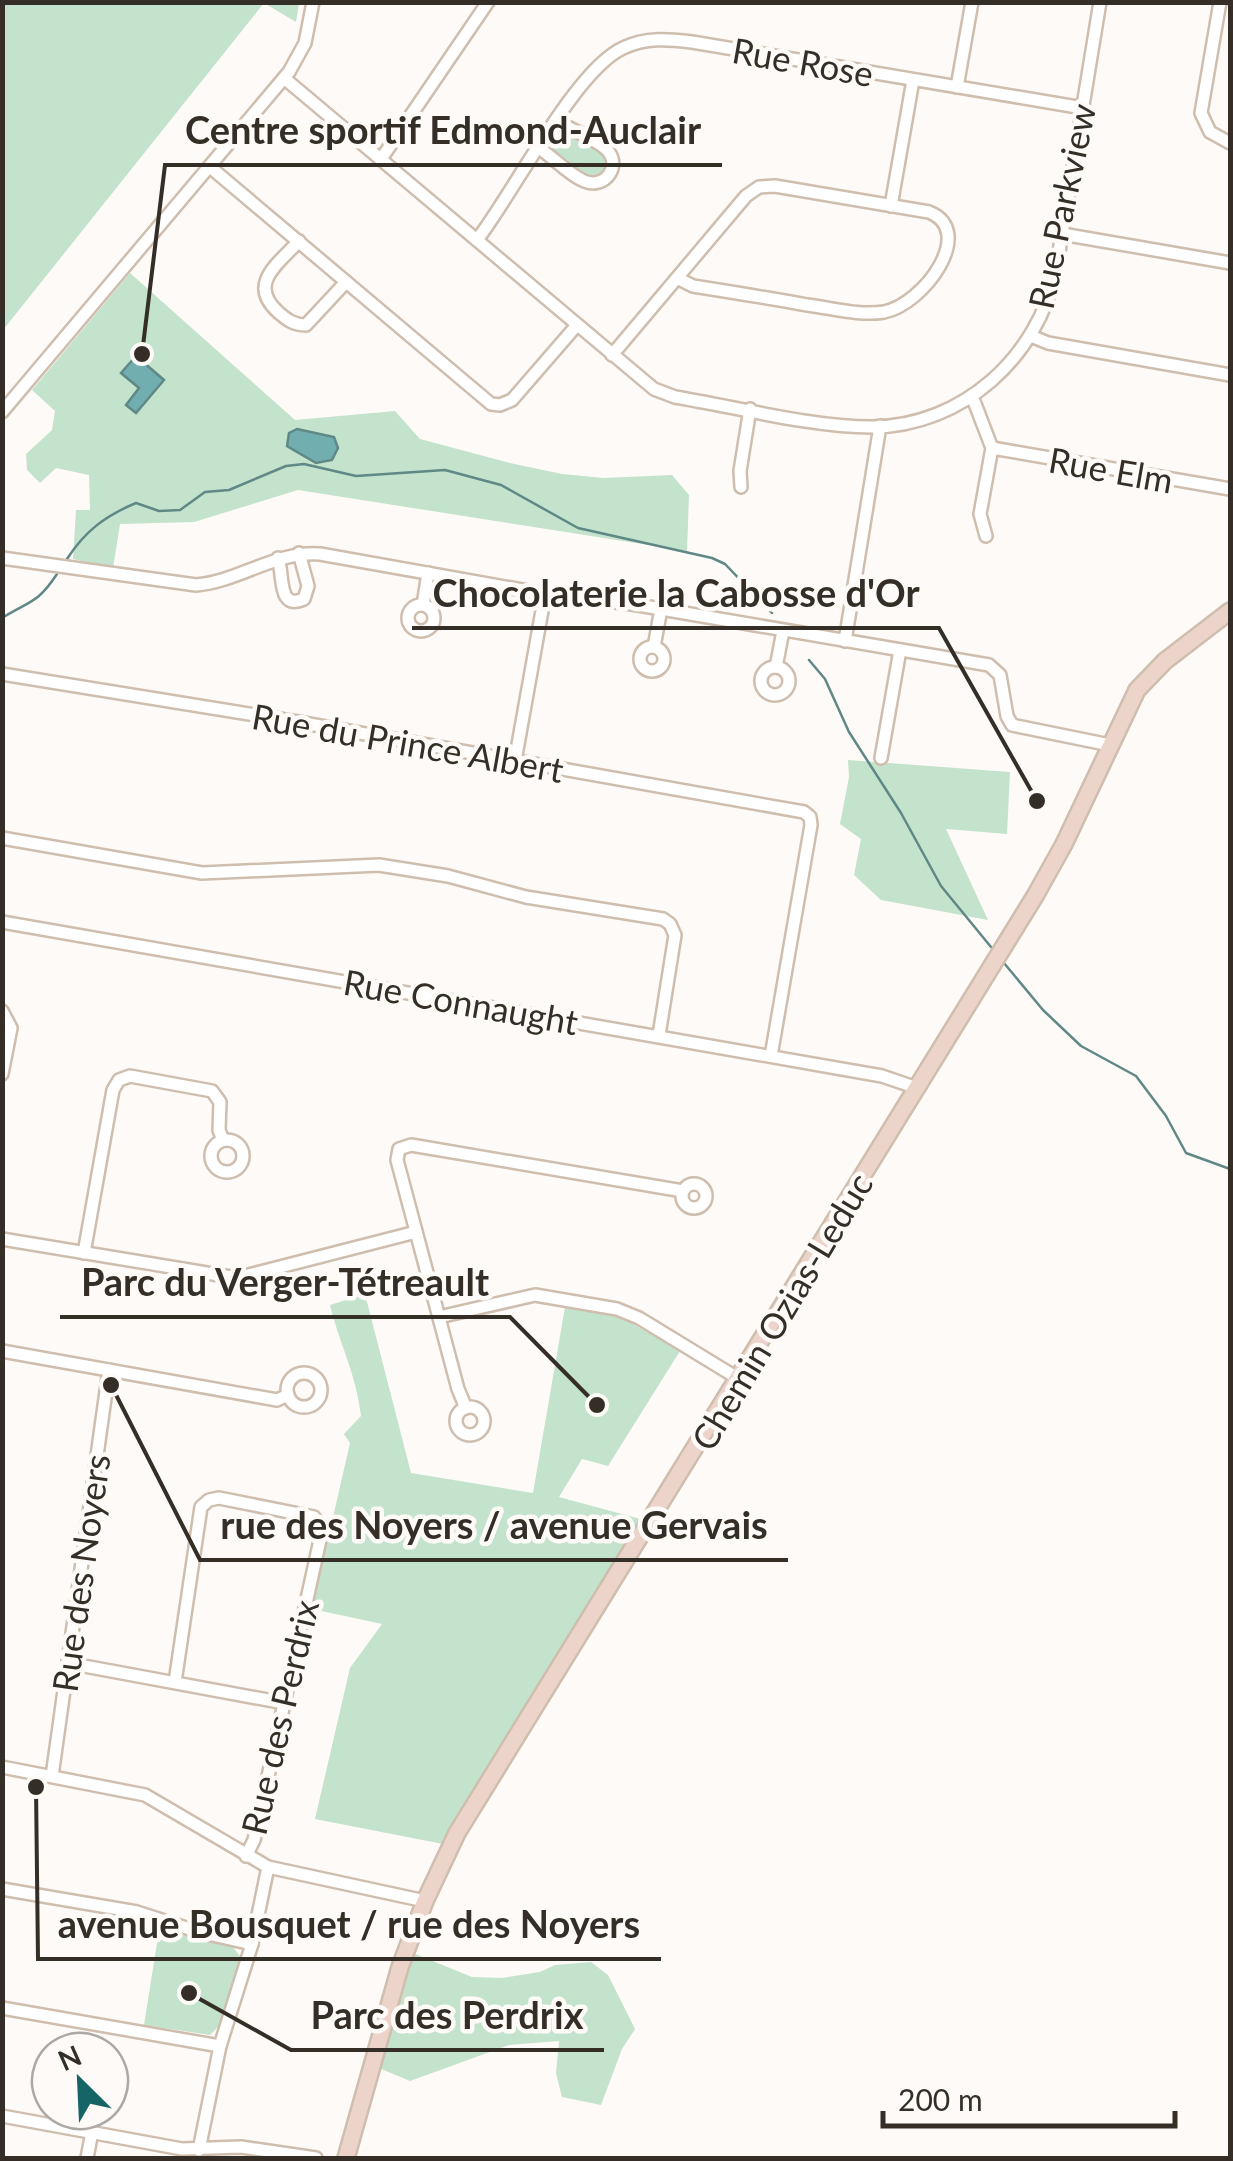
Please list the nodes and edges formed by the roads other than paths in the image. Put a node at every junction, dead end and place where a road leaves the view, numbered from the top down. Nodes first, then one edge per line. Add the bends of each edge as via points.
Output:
1 (313, 2) edge
2 (488, 2) edge
3 (972, 2) edge
4 (1100, 2) edge
5 (1225, 3) edge
6 (284, 78) junction
7 (912, 80) junction
8 (958, 87) junction
9 (1083, 108) junction
10 (557, 122) junction
11 (1230, 143) edge
12 (540, 148) junction
13 (380, 158) junction
14 (210, 166) junction
15 (891, 206) junction
16 (1062, 234) junction
17 (476, 240) junction
18 (299, 242) junction
19 (1230, 263) edge
20 (677, 278) junction
21 (346, 282) junction
22 (577, 325) junction
23 (1031, 336) junction
24 (612, 354) junction
25 (1230, 374) edge
26 (972, 396) junction
27 (750, 410) junction
28 (2, 412) edge
29 (880, 426) junction
30 (992, 448) junction
31 (741, 487) dead end
32 (1230, 489) edge
33 (986, 536) dead end
34 (299, 554) junction
35 (2, 558) edge
36 (278, 558) junction
37 (428, 574) junction
38 (545, 594) junction
39 (423, 604) dead end
40 (660, 609) junction
41 (1230, 612) edge
42 (783, 631) junction
43 (845, 641) junction
44 (654, 647) dead end
45 (900, 650) junction
46 (776, 667) dead end
47 (2, 674) edge
48 (1110, 745) junction
49 (880, 758) dead end
50 (515, 761) junction
51 (2, 838) edge
52 (2, 922) edge
53 (4, 1012) edge
54 (659, 1035) junction
55 (770, 1056) junction
56 (2, 1074) edge
57 (917, 1088) junction
58 (223, 1140) dead end
59 (683, 1191) dead end
60 (416, 1232) junction
61 (2, 1239) edge
62 (84, 1253) junction
63 (438, 1317) junction
64 (2, 1352) edge
65 (108, 1370) junction
66 (739, 1379) junction
67 (288, 1396) dead end
68 (466, 1408) dead end
69 (68, 1663) junction
70 (174, 1682) junction
71 (284, 1702) junction
72 (2, 1767) edge
73 (52, 1776) junction
74 (246, 1856) junction
75 (268, 1867) junction
76 (2, 1889) edge
77 (425, 1901) junction
78 (252, 1944) junction
79 (2, 2008) edge
80 (220, 2046) junction
81 (2, 2116) edge
82 (92, 2132) junction
83 (198, 2150) junction
84 (87, 2158) edge
85 (316, 2158) edge
86 (346, 2158) edge

1 - 6 street via 305,43
2 - 13 street
3 - 8 street
4 - 9 street, Rue Parkview
5 - 11 street via 1201,112 1213,135
6 - 13 street, Rue Parkview
6 - 14 street
7 - 8 street, Rue Rose
7 - 10 street, Rue Rose via 652,40 605,59
7 - 15 street
8 - 9 street, Rue Rose
9 - 16 street, Rue Parkview
10 - 12 street, Rue Rose
10 - 12 street via 607,150 610,174 587,182
12 - 17 street, Rue Rose
13 - 17 street, Rue Parkview
14 - 18 street
14 - 28 street
15 - 20 street via 759,187
15 - 20 street via 936,215 947,236 930,282 889,310 842,310 690,286
16 - 19 street
16 - 23 street, Rue Parkview via 1050,292
17 - 22 street, Rue Parkview
18 - 21 street
18 - 21 street via 264,286 283,316 309,324
20 - 24 street
21 - 22 street via 494,404 512,400
22 - 24 street, Rue Parkview
23 - 25 street
23 - 26 street, Rue Parkview
24 - 27 street, Rue Parkview via 664,394
26 - 29 street, Rue Parkview via 930,416
26 - 30 street
27 - 29 street, Rue Parkview
27 - 31 street
29 - 43 street
30 - 32 street, Rue Elm
30 - 33 street via 980,514
34 - 36 street
34 - 36 street via 308,588 300,602 284,595
34 - 37 street
35 - 36 street via 190,584 215,582
37 - 38 street
37 - 39 street
38 - 40 street
38 - 50 street
40 - 42 street
40 - 44 street
41 - 48 street, Chemin Ozias-Leduc via 1146,679
42 - 43 street
42 - 46 street
43 - 45 street
45 - 48 street via 994,666 1012,725
45 - 49 street
47 - 50 street, Rue du Prince Albert
48 - 57 street, Chemin Ozias-Leduc via 1054,862
50 - 55 street, Rue du Prince Albert via 810,818
51 - 54 street via 202,873 378,865 663,919 674,935
52 - 54 street, Rue Connaught
53 - 56 street via 11,1028
54 - 55 street, Rue Connaught
55 - 57 street, Rue Connaught
57 - 66 street, Chemin Ozias-Leduc
58 - 62 street via 220,1102 212,1091 130,1076 119,1080
59 - 60 street via 406,1145 396,1158
60 - 62 street via 236,1278
60 - 63 street
61 - 62 street
63 - 66 street via 534,1295 617,1309
63 - 68 street
64 - 65 street
65 - 67 street via 277,1400
65 - 69 street, Rue des Noyers
66 - 77 street, Chemin Ozias-Leduc via 468,1813
69 - 70 street
69 - 73 street, Rue des Noyers
70 - 71 street
70 - 71 street, Rue des Perdrix via 201,1506 219,1498 305,1513 322,1534
71 - 74 street, Rue des Perdrix
72 - 73 street
73 - 74 street via 152,1798
74 - 75 street
75 - 77 street
75 - 78 street, Rue des Perdrix
76 - 78 street via 138,1912
77 - 86 street, Chemin Ozias-Leduc via 392,1991
78 - 80 street, Rue des Perdrix
79 - 80 street
80 - 83 street, Rue des Perdrix
81 - 82 street
82 - 83 street
82 - 84 street
83 - 85 street via 241,2146

